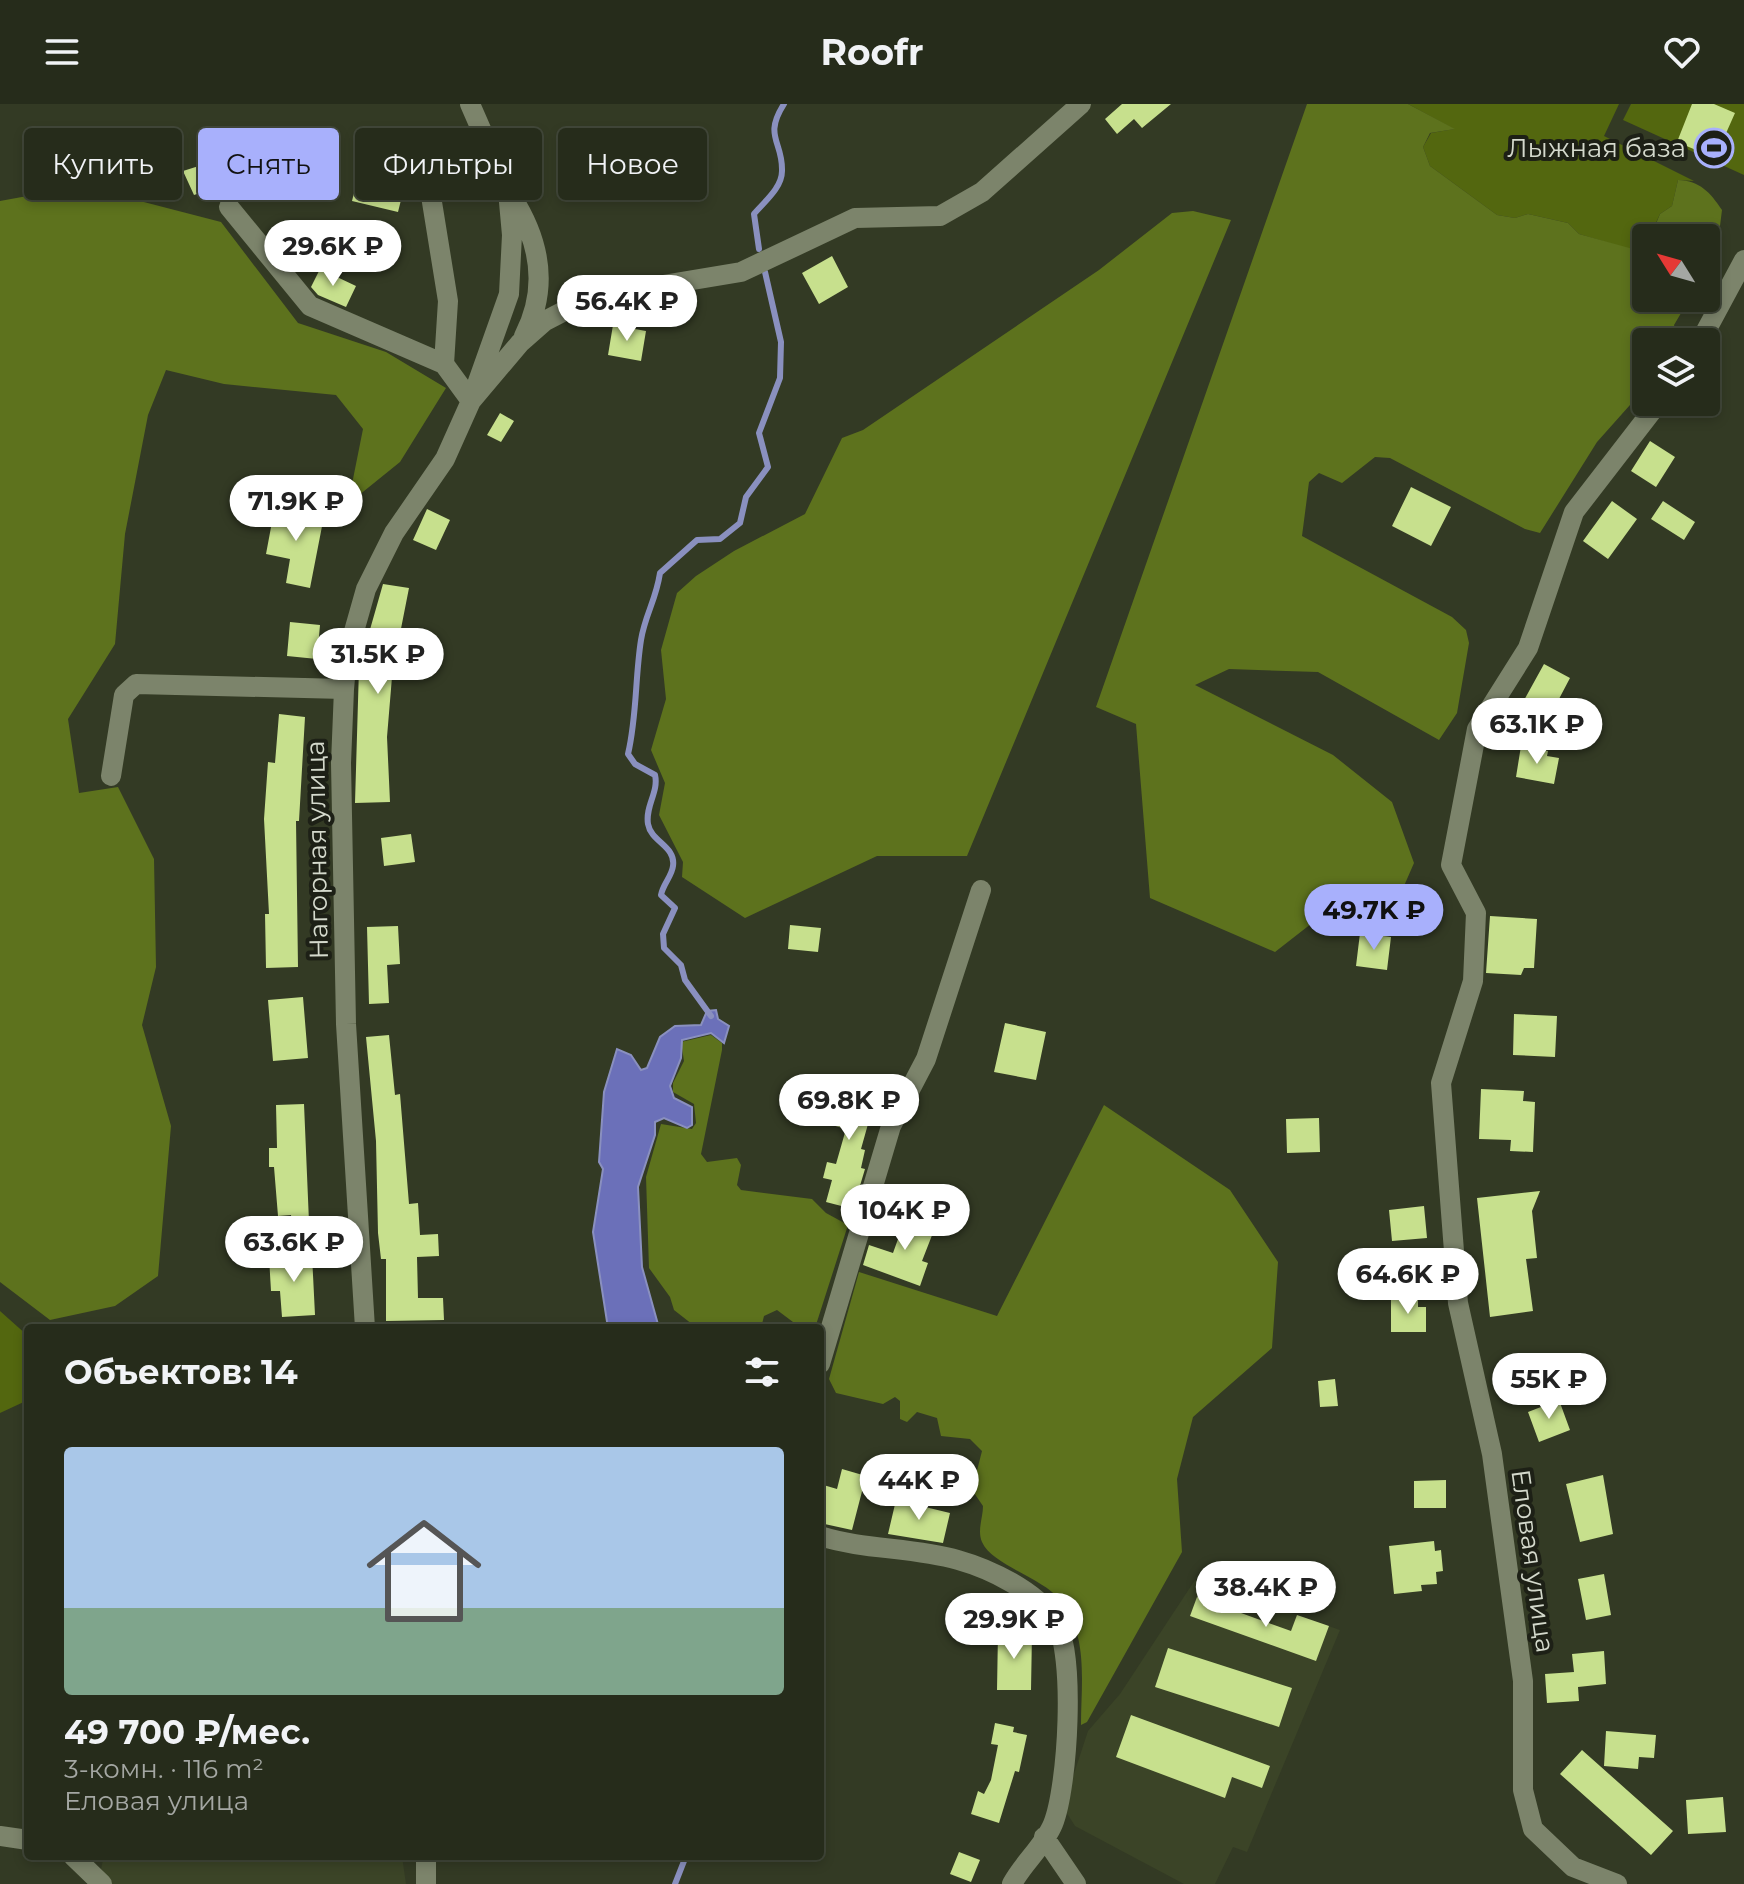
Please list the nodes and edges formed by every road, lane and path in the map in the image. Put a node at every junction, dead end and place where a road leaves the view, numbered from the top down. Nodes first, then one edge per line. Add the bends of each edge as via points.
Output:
1 (470, 104) edge
2 (1081, 104) edge
3 (480, 128) edge
4 (432, 200) edge
5 (509, 200) edge
6 (514, 200) edge
7 (229, 207) dead end
8 (1744, 260) edge
9 (1708, 328) edge
10 (520, 343) junction
11 (444, 364) junction
12 (471, 401) junction
13 (1648, 416) edge
14 (344, 689) junction
15 (111, 776) dead end
16 (981, 890) dead end
17 (365, 1324) edge
18 (824, 1351) edge
19 (824, 1537) edge
20 (0, 1836) edge
21 (1044, 1837) junction
22 (24, 1839) edge
23 (77, 1860) edge
24 (426, 1860) edge
25 (102, 1884) edge
26 (426, 1884) edge
27 (1012, 1884) edge
28 (1076, 1884) edge
29 (1617, 1884) edge

1 - 3 street, Нагорная улица
2 - 10 street, Нагорная улица via 982,192 940,216 855,218 741,272 633,290 572,307
4 - 11 street via 448,301
5 - 12 street, Нагорная улица via 509,294
6 - 10 street via 529,225 539,260 537,299
7 - 11 street via 310,306
8 - 9 street
10 - 12 street, Нагорная улица
11 - 12 street
12 - 14 street, Нагорная улица via 445,459 394,533 372,576 355,622
13 - 29 street, Еловая улица via 1574,512 1528,648 1477,729 1451,865 1476,913 1473,981 1441,1083 1458,1303 1492,1454 1523,1681 1523,1790 1533,1829 1573,1867
14 - 15 street via 136,684 124,695
14 - 17 street, Нагорная улица via 346,1024
16 - 18 street via 926,1059 891,1126
19 - 21 street via 980,1567 1028,1595 1055,1621 1066,1657 1066,1748 1053,1823
20 - 22 street
21 - 27 street
21 - 28 street
23 - 25 street
24 - 26 street

